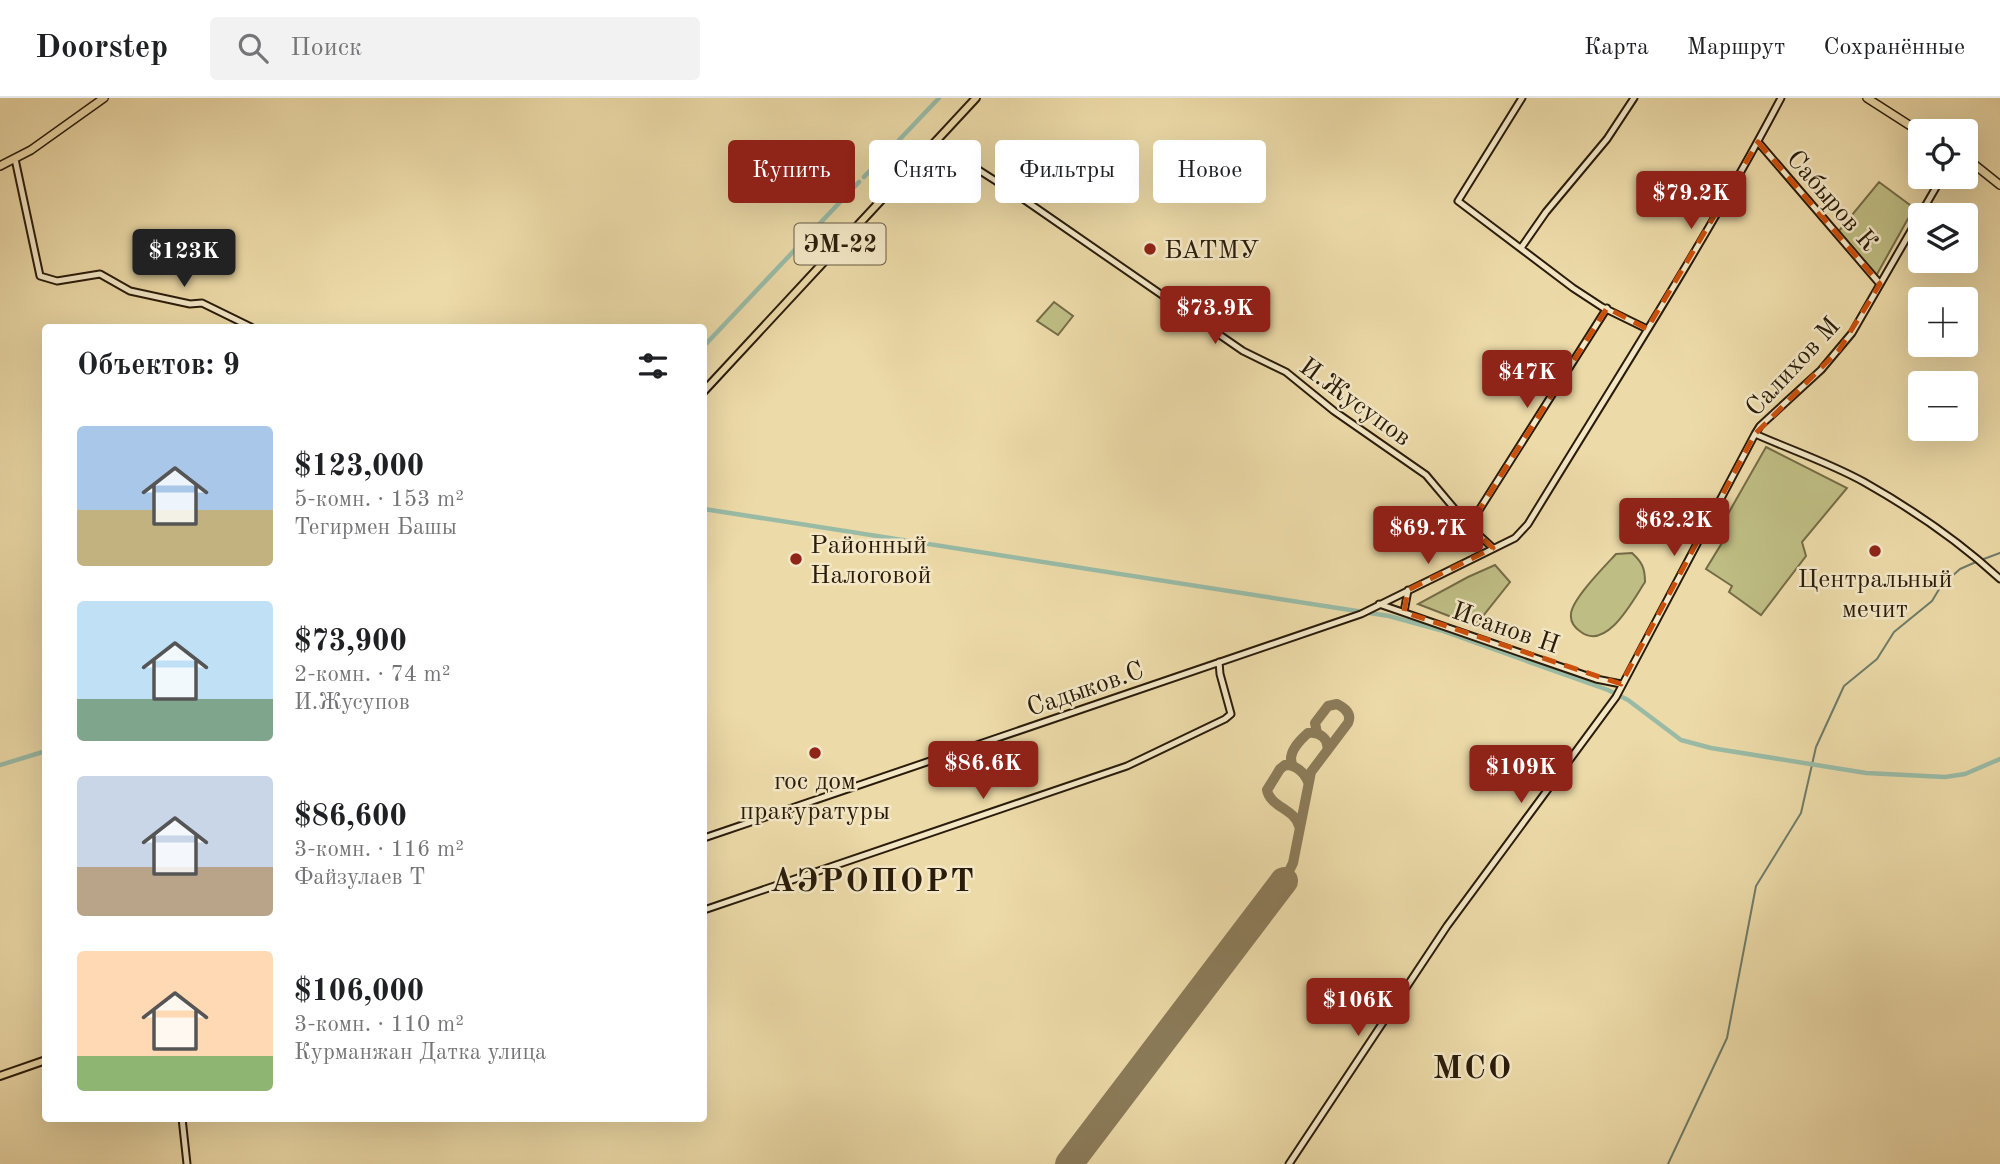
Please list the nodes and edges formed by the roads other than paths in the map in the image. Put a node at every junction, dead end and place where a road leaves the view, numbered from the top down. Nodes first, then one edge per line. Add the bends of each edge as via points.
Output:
1 (104, 98) edge
2 (976, 98) edge
3 (1522, 98) edge
4 (1634, 98) edge
5 (1781, 98) edge
6 (1867, 98) edge
7 (1908, 124) edge
8 (937, 140) edge
9 (1758, 142) junction
10 (15, 159) junction
11 (0, 166) edge
12 (1978, 167) edge
13 (981, 173) edge
14 (2000, 185) edge
15 (878, 203) edge
16 (1908, 236) edge
17 (1521, 248) junction
18 (1880, 284) junction
19 (1607, 308) junction
20 (245, 324) edge
21 (1647, 329) junction
22 (707, 388) edge
23 (1755, 434) junction
24 (1469, 526) junction
25 (1493, 548) junction
26 (2000, 579) edge
27 (1408, 590) junction
28 (1377, 605) junction
29 (1404, 612) junction
30 (1219, 662) junction
31 (1621, 684) junction
32 (707, 837) edge
33 (707, 909) edge
34 (42, 1061) edge
35 (0, 1076) edge
36 (182, 1122) edge
37 (187, 1164) edge
38 (1289, 1164) edge

1 - 10 highway
2 - 8 main road, ЭМ-22
3 - 17 street via 1458,201
4 - 17 street
5 - 9 street
6 - 7 highway
9 - 18 street, Сабыров К
9 - 21 street
10 - 11 highway
10 - 20 street via 40,276 57,281 100,274 130,291 202,303
12 - 14 highway
13 - 24 street, И.Жусупов via 1243,351 1286,372 1426,475
15 - 22 main road, ЭМ-22
16 - 18 street, Салихов М
17 - 19 street
18 - 23 street, Салихов М via 1839,350
19 - 21 street
19 - 24 street
21 - 25 street via 1528,524 1515,538
23 - 26 street via 1862,481 1976,556
23 - 31 street, Салихов М
24 - 25 street, И.Жусупов
25 - 27 street
27 - 28 street
27 - 29 street
28 - 29 street, Исанов Н
28 - 30 street, Садыков.С
29 - 31 street, Исанов Н
30 - 32 street, Садыков.С
30 - 33 street via 1231,714 1225,719 1127,766
31 - 38 street, Салихов М via 1447,926
34 - 35 main road
36 - 37 street

